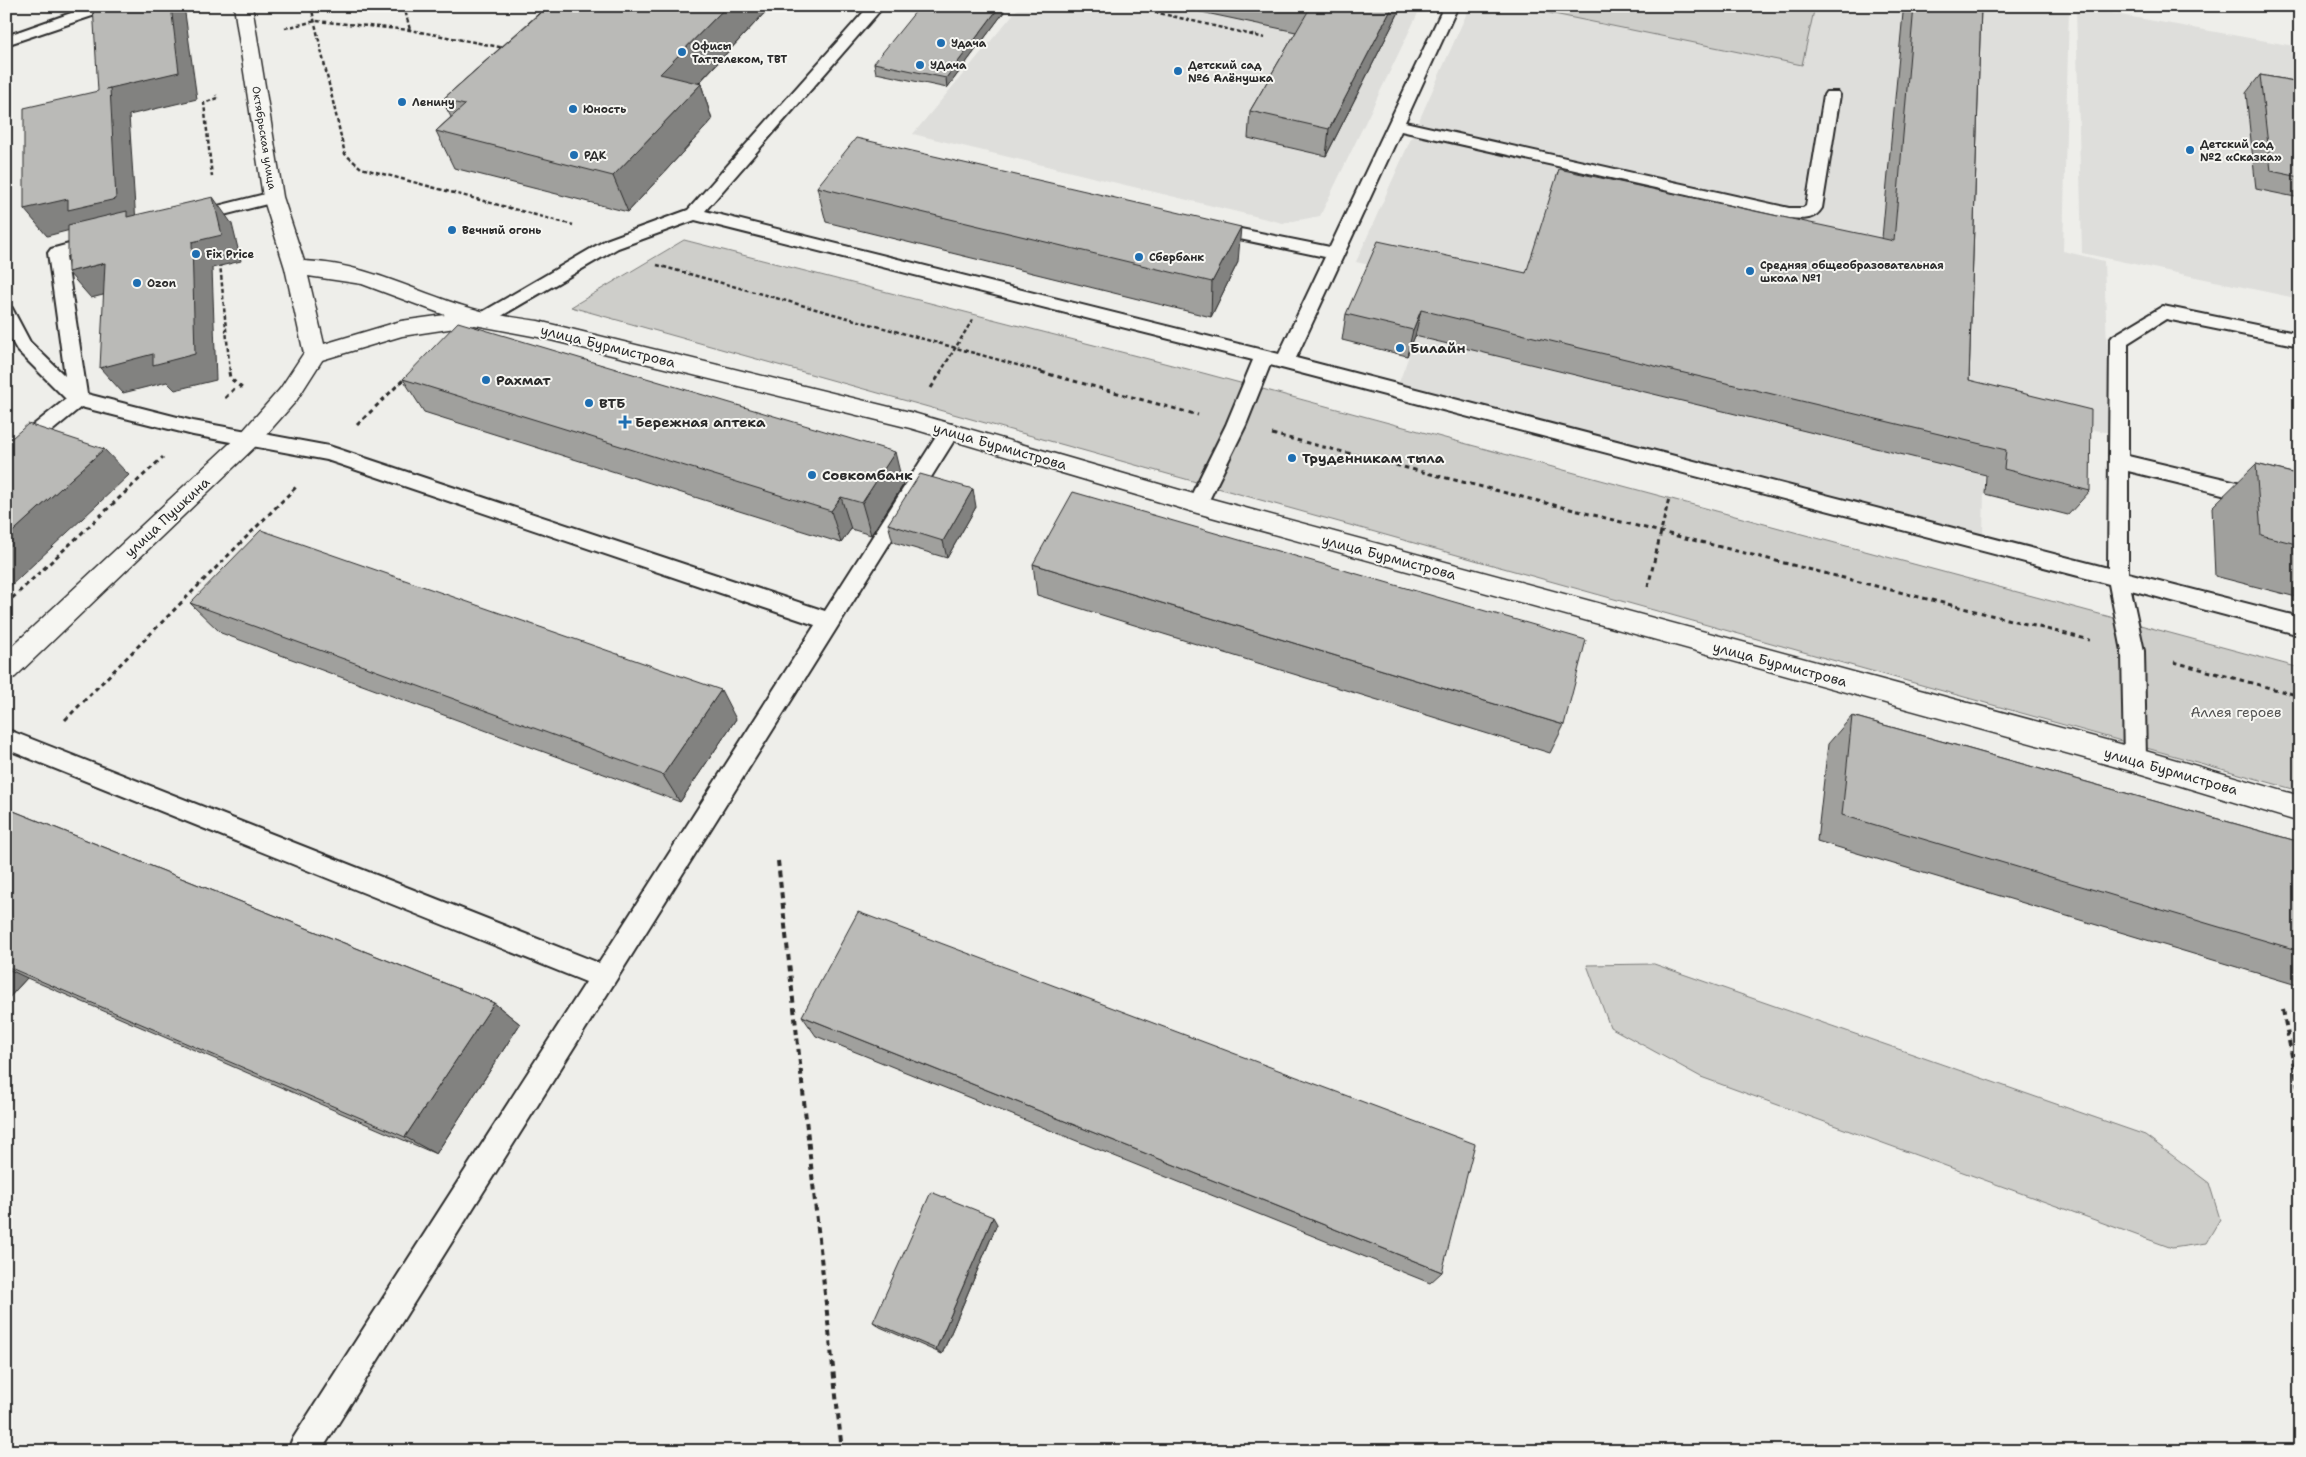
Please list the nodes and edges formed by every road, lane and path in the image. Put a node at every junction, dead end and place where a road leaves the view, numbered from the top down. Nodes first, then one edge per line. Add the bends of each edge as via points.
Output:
1 (108, 6) edge
2 (243, 6) edge
3 (311, 6) edge
4 (404, 6) edge
5 (877, 6) edge
6 (1129, 6) edge
7 (1451, 6) edge
8 (2143, 6) edge
9 (2169, 6) edge
10 (59, 14) edge
11 (316, 21) junction
12 (410, 30) junction
13 (247, 37) junction
14 (1265, 38) dead end
15 (7, 40) edge
16 (511, 55) edge
17 (6, 57) edge
18 (216, 89) dead end
19 (1832, 95) dead end
20 (1396, 125) junction
21 (273, 197) junction
22 (216, 212) junction
23 (694, 214) junction
24 (179, 222) edge
25 (1199, 226) edge
26 (582, 227) dead end
27 (113, 238) edge
28 (1336, 254) junction
29 (649, 263) dead end
30 (296, 268) junction
31 (992, 288) junction
32 (6, 312) edge
33 (480, 318) junction
34 (2300, 340) edge
35 (955, 347) junction
36 (314, 354) junction
37 (1264, 357) junction
38 (1285, 362) junction
39 (237, 386) junction
40 (928, 394) dead end
41 (78, 399) junction
42 (282, 402) junction
43 (1236, 425) junction
44 (193, 428) junction
45 (950, 432) junction
46 (250, 438) junction
47 (6, 458) edge
48 (2118, 461) junction
49 (1678, 464) junction
50 (1197, 504) junction
51 (2300, 505) edge
52 (1661, 532) junction
53 (2118, 578) junction
54 (6, 604) edge
55 (830, 621) junction
56 (1639, 626) junction
57 (2300, 626) edge
58 (2133, 651) junction
59 (6, 669) edge
60 (2300, 696) edge
61 (6, 739) edge
62 (2135, 760) junction
63 (2300, 810) edge
64 (778, 860) dead end
65 (604, 977) junction
66 (2283, 1010) dead end
67 (2300, 1097) edge
68 (303, 1451) edge
69 (842, 1451) edge

1 - 10 lane
2 - 13 street, Октябрьская улица
3 - 11 path
4 - 12 path
5 - 23 lane
6 - 14 path
7 - 20 lane
8 - 9 path via 2156,9
10 - 15 lane
11 - 12 path
11 - 13 path
11 - 26 path via 345,154 362,168
12 - 16 path via 505,48
13 - 21 street, Октябрьская улица
15 - 17 lane
18 - 22 path via 217,98 204,103
19 - 20 lane via 1814,208 1807,214 1789,214
20 - 28 lane
21 - 22 lane
21 - 30 street, Октябрьская улица
22 - 24 lane
22 - 39 path via 230,378
23 - 31 lane
23 - 33 lane via 612,244
25 - 28 lane
27 - 41 lane via 57,253
28 - 38 lane
29 - 35 path
30 - 33 street via 325,268 372,278
30 - 36 street, Октябрьская улица
31 - 35 path
31 - 37 lane
32 - 41 lane via 23,346
33 - 36 street via 401,329
33 - 45 street, улица Бурмистрова via 548,331
34 - 48 lane via 2163,312 2119,340
35 - 40 path
35 - 43 path
36 - 42 street, улица Пушкина
37 - 38 lane
37 - 43 lane
38 - 49 lane
39 - 42 path
39 - 44 path
41 - 44 lane
41 - 47 lane
42 - 46 street, улица Пушкина
43 - 50 lane
43 - 52 path
44 - 46 lane
44 - 54 path
45 - 50 street, улица Бурмистрова
45 - 55 lane
46 - 55 lane via 329,453
46 - 59 street, улица Пушкина
48 - 51 lane
48 - 53 lane
49 - 52 path
49 - 53 lane
50 - 56 street, улица Бурмистрова
52 - 56 path
52 - 58 path
53 - 57 lane
53 - 58 lane
55 - 65 lane
56 - 62 street, улица Бурмистрова
58 - 60 path
58 - 62 lane
61 - 65 lane
62 - 63 street, улица Бурмистрова
64 - 69 path
65 - 68 lane
66 - 67 path

